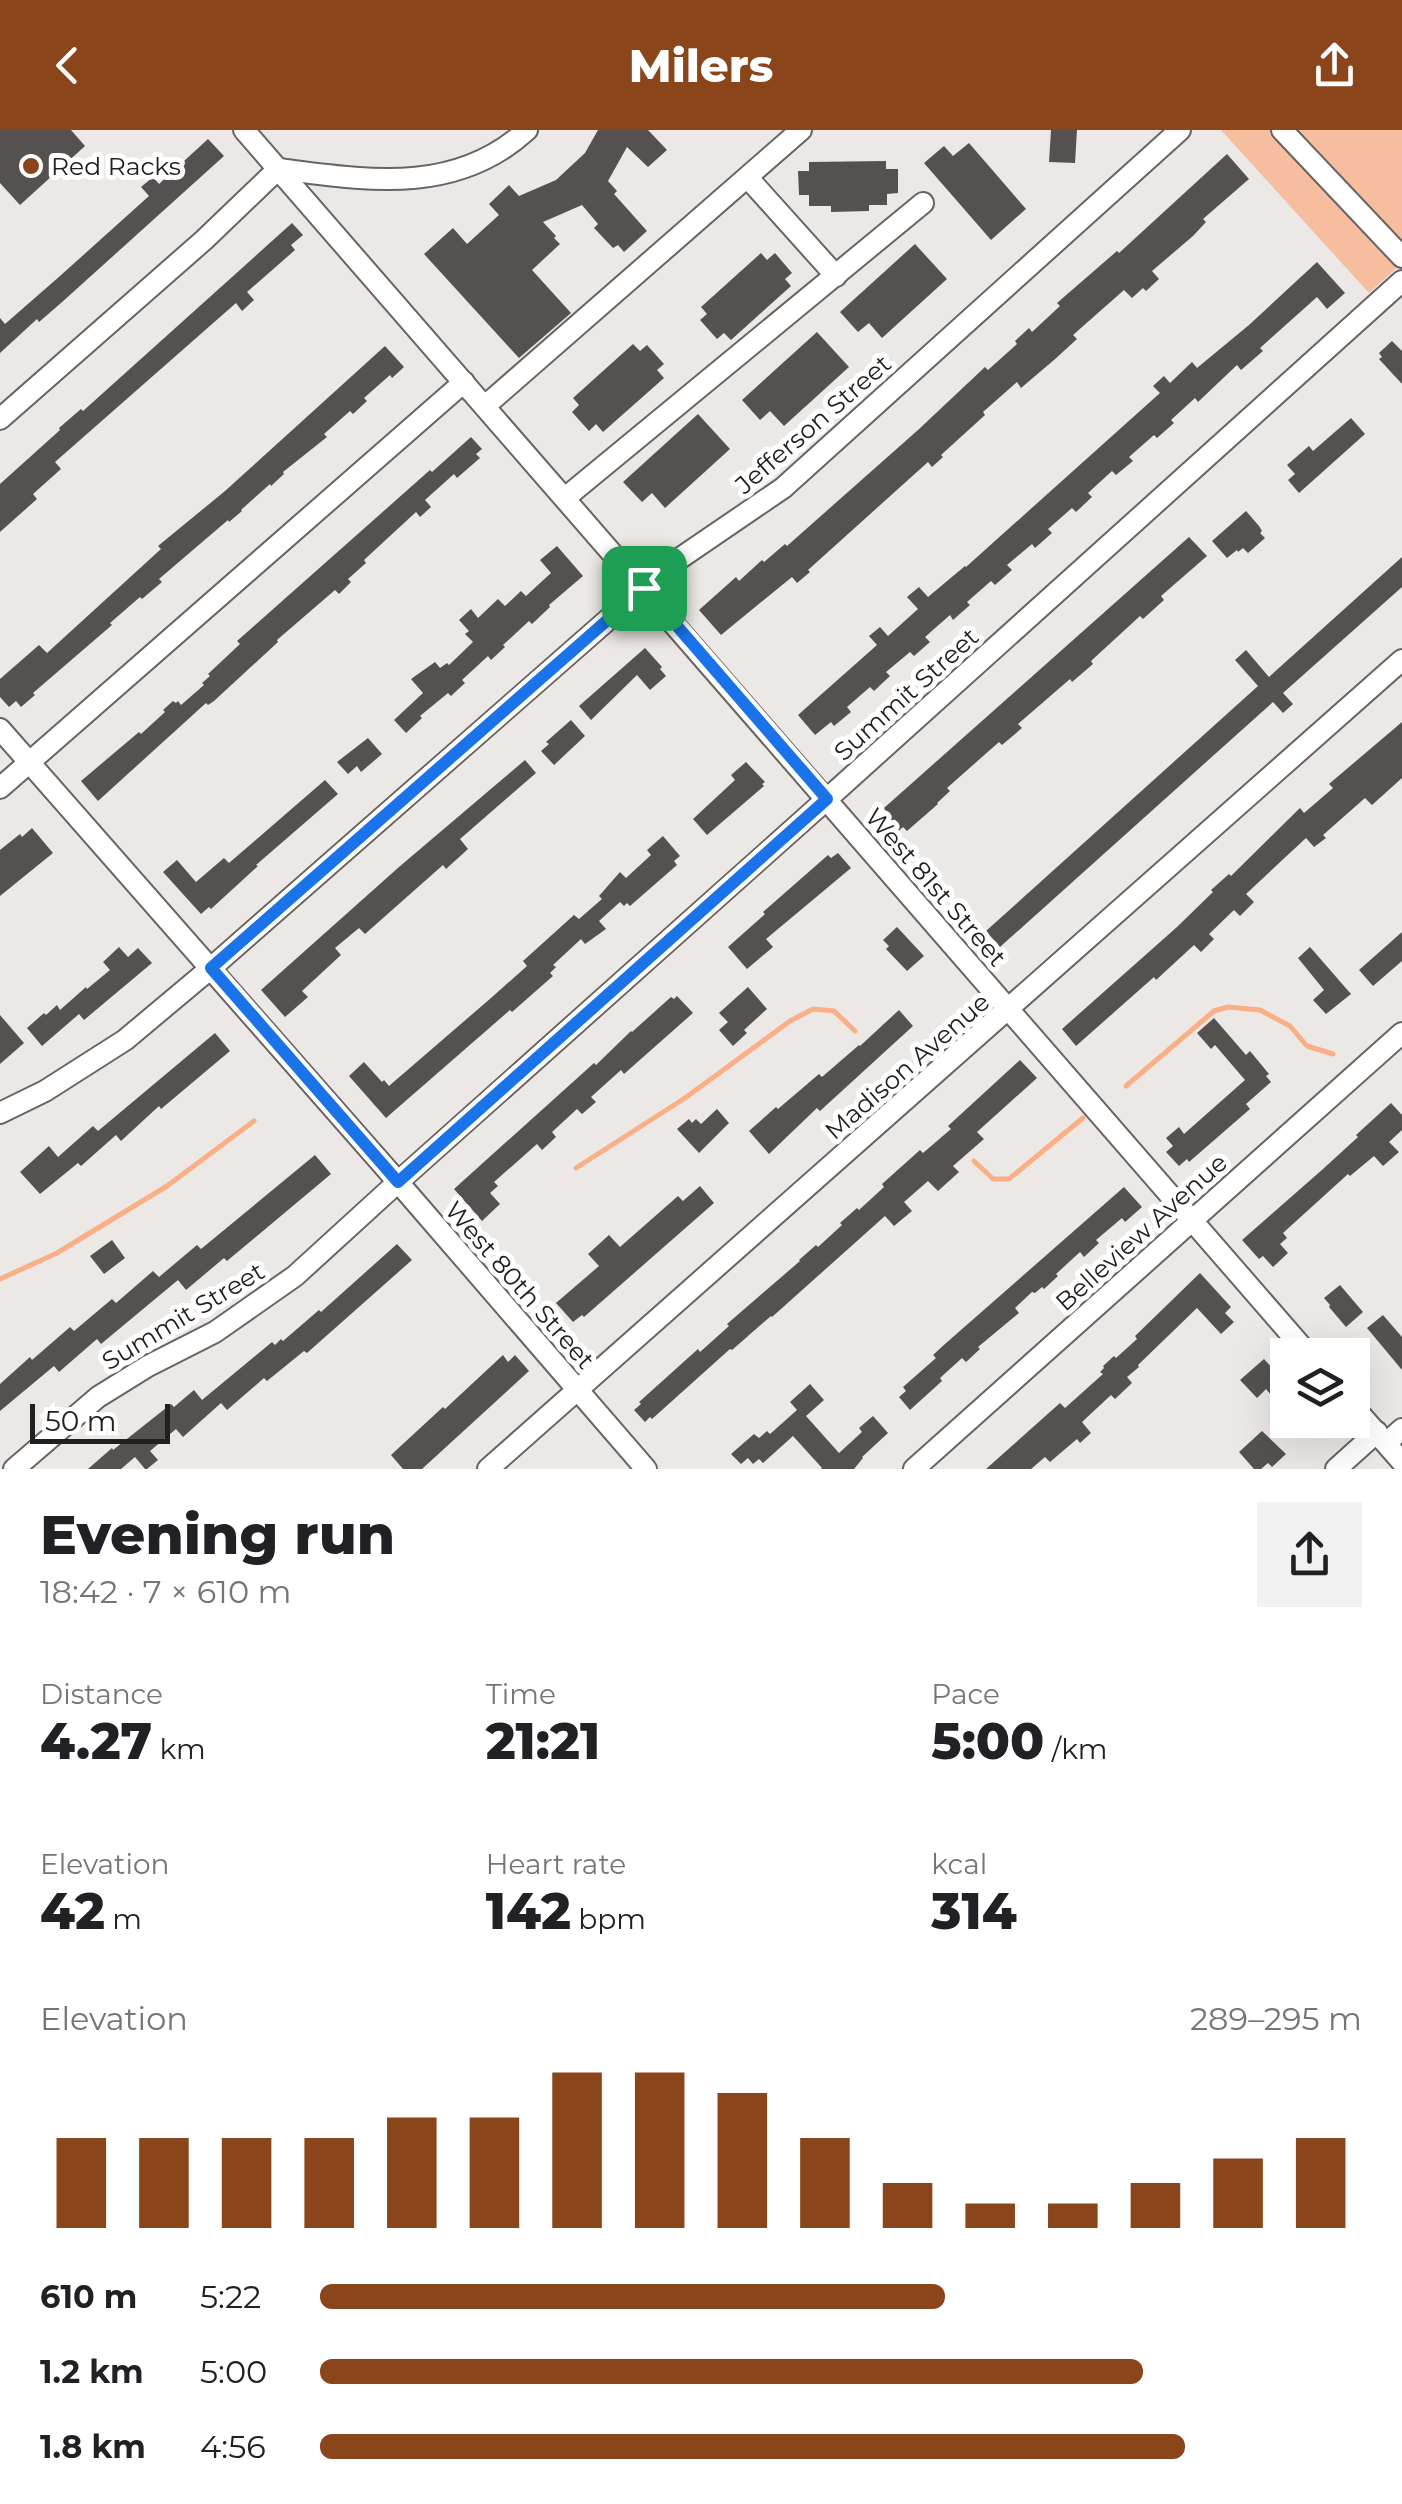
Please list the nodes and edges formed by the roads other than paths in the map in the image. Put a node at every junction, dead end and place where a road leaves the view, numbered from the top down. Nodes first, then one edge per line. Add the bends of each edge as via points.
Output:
1 (244, 130) edge
2 (527, 130) edge
3 (801, 130) edge
4 (1180, 130) edge
5 (1282, 130) edge
6 (278, 169) junction
7 (748, 178) junction
8 (923, 203) dead end
9 (1402, 257) edge
10 (836, 276) junction
11 (1402, 280) edge
12 (464, 382) junction
13 (485, 406) junction
14 (0, 419) edge
15 (565, 498) junction
16 (644, 588) junction
17 (1402, 660) edge
18 (0, 729) edge
19 (30, 763) junction
20 (0, 788) edge
21 (827, 799) junction
22 (211, 968) junction
23 (1009, 1009) junction
24 (1402, 1033) edge
25 (0, 1113) edge
26 (398, 1182) junction
27 (1192, 1220) junction
28 (1295, 1338) edge
29 (578, 1390) junction
30 (1388, 1435) edge
31 (1402, 1462) edge
32 (14, 1469) edge
33 (488, 1469) edge
34 (646, 1469) edge
35 (914, 1469) edge
36 (1336, 1469) edge

1 - 6 street, West 81st Street
2 - 6 street via 469,167 419,179
3 - 7 street
4 - 16 street, Jefferson Street via 783,488
5 - 9 street
6 - 12 street, West 81st Street
6 - 14 street
7 - 10 street
7 - 13 street
8 - 10 street
10 - 15 street
11 - 21 street, Summit Street
12 - 13 street, West 81st Street
12 - 19 street
13 - 15 street, West 81st Street
15 - 16 street, West 81st Street
16 - 21 street, West 81st Street
16 - 22 street, Jefferson Street
17 - 23 street, Madison Avenue
18 - 19 street, West 80th Street
19 - 20 street
19 - 22 street, West 80th Street
21 - 23 street, West 81st Street
21 - 26 street, Summit Street
22 - 25 street, Jefferson Street via 125,1040
22 - 26 street, West 80th Street
23 - 27 street, West 81st Street
23 - 29 street, Madison Avenue
24 - 27 street, Belleview Avenue
26 - 29 street, West 80th Street
26 - 32 street, Summit Street via 295,1276 215,1332 98,1398
27 - 28 street, West 81st Street
27 - 35 street, Belleview Avenue
29 - 33 street, Madison Avenue
29 - 34 street, West 80th Street
30 - 31 street
30 - 36 street

